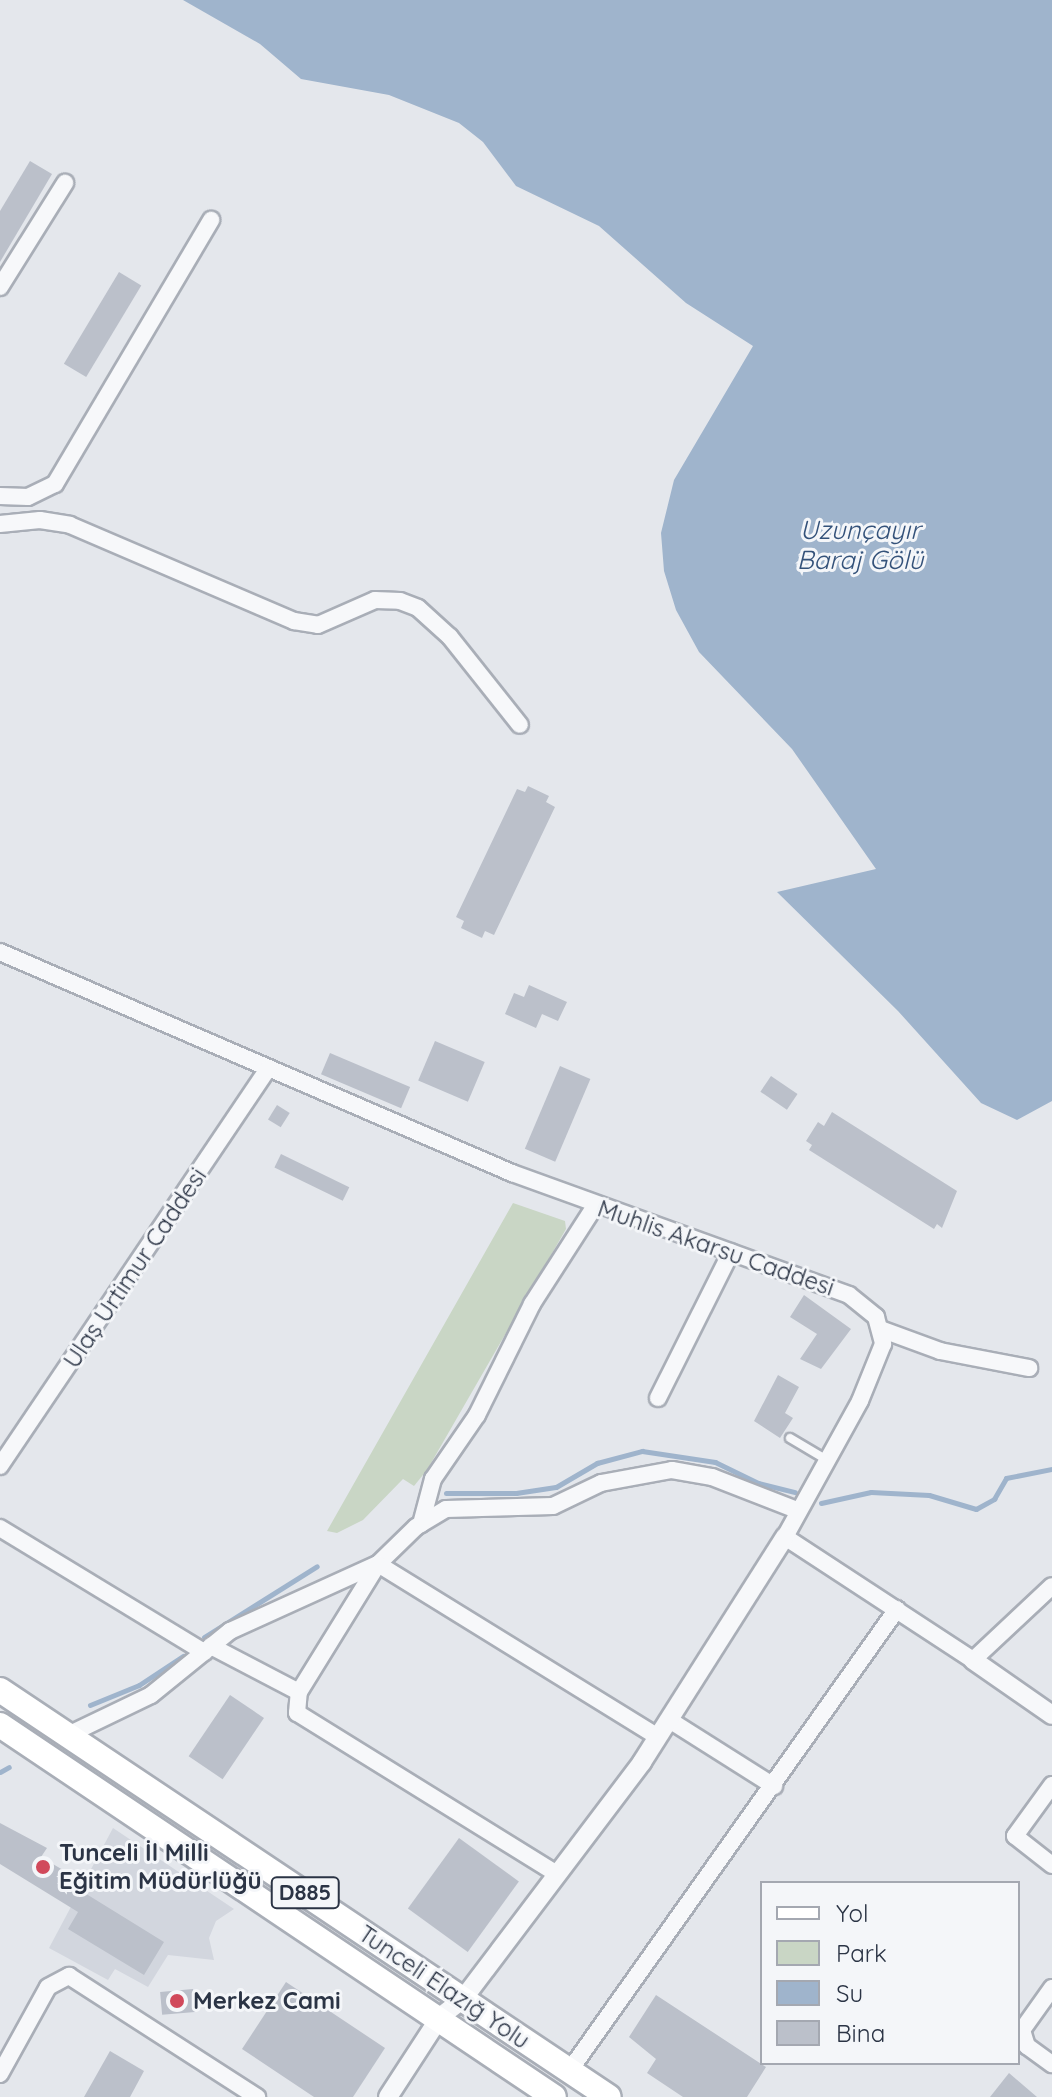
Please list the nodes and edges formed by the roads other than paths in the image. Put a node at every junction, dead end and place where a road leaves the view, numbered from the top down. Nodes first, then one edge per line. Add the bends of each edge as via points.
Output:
1 (65, 183) dead end
2 (211, 220) dead end
3 (0, 287) edge
4 (0, 496) edge
5 (0, 524) edge
6 (520, 725) dead end
7 (0, 952) edge
8 (268, 1069) junction
9 (595, 1206) junction
10 (731, 1252) junction
11 (883, 1330) junction
12 (1029, 1368) dead end
13 (658, 1398) dead end
14 (790, 1438) dead end
15 (827, 1460) junction
16 (0, 1466) edge
17 (799, 1511) junction
18 (421, 1524) junction
19 (0, 1528) edge
20 (785, 1537) junction
21 (378, 1564) junction
22 (1052, 1586) edge
23 (897, 1609) junction
24 (208, 1649) junction
25 (973, 1660) junction
26 (0, 1690) edge
27 (299, 1692) junction
28 (1052, 1715) edge
29 (671, 1721) junction
30 (0, 1725) edge
31 (68, 1735) junction
32 (657, 1736) junction
33 (1052, 1785) edge
34 (774, 1786) junction
35 (1052, 1865) edge
36 (557, 1874) junction
37 (1052, 1988) edge
38 (463, 1999) junction
39 (440, 2017) junction
40 (1052, 2064) edge
41 (570, 2070) junction
42 (0, 2074) edge
43 (257, 2097) edge
44 (388, 2097) edge
45 (554, 2097) edge
46 (609, 2097) edge

1 - 3 street
2 - 4 street via 55,484 28,497
5 - 6 street via 40,520 70,525 294,621 318,625 375,600 400,601 418,608 450,637
7 - 8 street, Muhlis Akarsu Caddesi
8 - 9 street, Muhlis Akarsu Caddesi
8 - 16 street, Ulaş Urtimur Caddesi
9 - 10 street, Muhlis Akarsu Caddesi
9 - 18 street via 532,1304 477,1415 433,1479
10 - 11 street, Muhlis Akarsu Caddesi via 849,1295 876,1317
10 - 13 street
11 - 12 street via 940,1351
11 - 15 street via 878,1363
14 - 15 lane
15 - 17 street
17 - 18 street via 712,1477 672,1470 601,1483 553,1506 446,1509
17 - 20 street
18 - 21 street
19 - 24 street
20 - 23 street
20 - 29 street
21 - 24 street via 230,1631
21 - 27 street
21 - 32 street
22 - 25 street
23 - 25 street
23 - 34 street
24 - 27 street
24 - 31 street via 151,1695
25 - 28 street
26 - 31 main road, Tunceli Elazığ Yolu / D885
27 - 36 street via 297,1713
29 - 32 street
29 - 34 street
30 - 39 main road, Tunceli Elazığ Yolu / D885
31 - 38 main road, Tunceli Elazığ Yolu / D885
32 - 36 street
33 - 35 street via 1015,1836
34 - 41 street
36 - 38 street
37 - 40 street via 1022,2030 1027,2046
38 - 39 street
38 - 41 main road, Tunceli Elazığ Yolu / D885
39 - 44 street
39 - 45 main road, Tunceli Elazığ Yolu / D885
41 - 46 main road, Tunceli Elazığ Yolu / D885
42 - 43 street via 48,1987 69,1976

